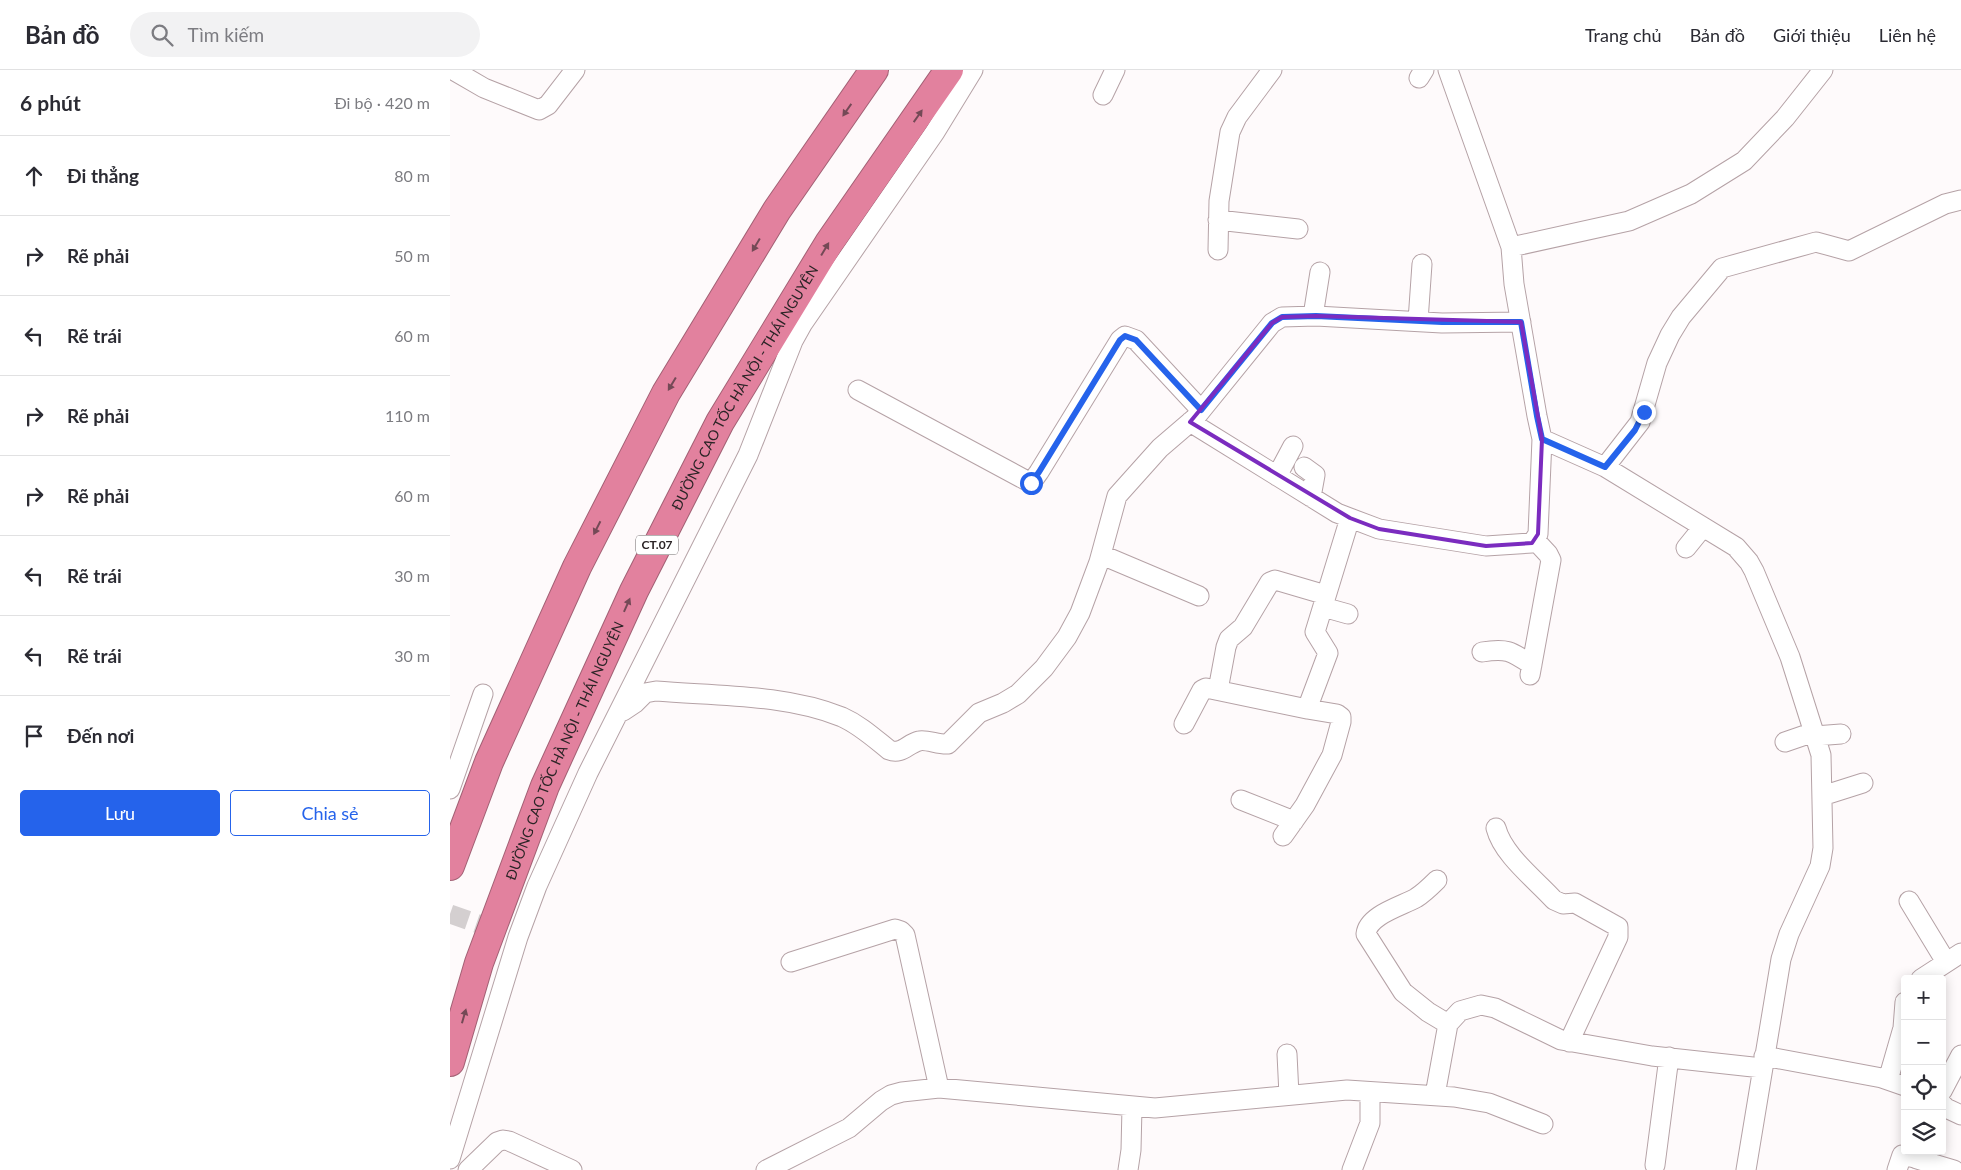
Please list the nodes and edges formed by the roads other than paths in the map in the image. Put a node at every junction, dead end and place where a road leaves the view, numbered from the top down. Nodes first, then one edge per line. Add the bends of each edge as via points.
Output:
1 (453, 70) edge
2 (575, 70) edge
3 (874, 70) edge
4 (950, 70) edge
5 (973, 70) edge
6 (1115, 70) edge
7 (1272, 70) edge
8 (1448, 70) edge
9 (1823, 70) edge
10 (1103, 95) dead end
11 (1961, 200) edge
12 (1218, 220) junction
13 (1298, 229) dead end
14 (1511, 247) junction
15 (1218, 250) dead end
16 (1422, 264) dead end
17 (1320, 272) dead end
18 (1313, 316) junction
19 (1418, 321) junction
20 (1521, 322) junction
21 (858, 390) dead end
22 (1195, 416) junction
23 (1542, 439) junction
24 (1293, 446) dead end
25 (1304, 467) dead end
26 (1605, 467) junction
27 (1277, 476) junction
28 (1311, 497) junction
29 (1350, 518) junction
30 (1702, 526) junction
31 (1535, 540) junction
32 (1686, 548) dead end
33 (1102, 555) junction
34 (1199, 596) dead end
35 (1325, 601) junction
36 (1348, 614) dead end
37 (1482, 652) dead end
38 (1218, 690) junction
39 (483, 694) dead end
40 (1307, 709) junction
41 (619, 712) junction
42 (1184, 724) dead end
43 (1815, 734) junction
44 (1841, 734) dead end
45 (1785, 742) dead end
46 (1863, 783) dead end
47 (450, 789) edge
48 (1822, 796) junction
49 (1241, 800) dead end
50 (1294, 821) junction
51 (1496, 828) dead end
52 (1283, 836) dead end
53 (450, 866) edge
54 (1437, 880) dead end
55 (1909, 901) dead end
56 (1954, 958) edge
57 (791, 962) dead end
58 (1927, 975) edge
59 (1904, 1020) edge
60 (1448, 1024) junction
61 (1569, 1042) junction
62 (1287, 1054) dead end
63 (1961, 1055) edge
64 (1669, 1057) junction
65 (450, 1062) edge
66 (1763, 1062) junction
67 (1896, 1083) edge
68 (1946, 1083) edge
69 (939, 1088) junction
70 (1370, 1092) junction
71 (1288, 1095) junction
72 (1434, 1095) junction
73 (1132, 1107) junction
74 (1946, 1108) edge
75 (1961, 1116) edge
76 (1543, 1124) dead end
77 (1902, 1155) edge
78 (1915, 1155) edge
79 (450, 1159) edge
80 (1655, 1165) dead end
81 (468, 1170) edge
82 (572, 1170) edge
83 (766, 1170) edge
84 (1128, 1170) edge
85 (1352, 1170) edge
86 (1746, 1170) edge
87 (1896, 1170) edge
88 (1954, 1170) edge

1 - 2 street via 484,88 539,110 548,105
3 -> 53 highway via 777,210 666,393 577,567 489,762
65 -> 4 highway, ĐƯỜNG CAO TỐC HÀ NỘI - THÁI NGUYÊN / CT.07 via 479,963 545,786 634,591 720,422 828,243
5 - 41 street via 935,132 803,322 748,455
6 - 10 street
7 - 12 street via 1230,132 1218,201
8 - 14 street
9 - 14 street via 1785,118 1744,161 1691,194 1629,222
11 - 26 street via 1945,204 1849,251 1816,242 1722,268 1670,335 1657,363 1640,422
12 - 13 street
12 - 15 street
14 - 20 street
16 - 19 street
17 - 18 street
18 - 19 street
18 - 22 street via 1282,317 1272,323
19 - 20 street
20 - 23 street
21 - 22 street via 1031,483 1125,336 1136,340
22 - 27 street
22 - 33 street via 1160,448 1117,496
23 - 26 street
23 - 31 street via 1538,534
24 - 27 street
25 - 28 street via 1315,475
26 - 30 street
27 - 28 street
28 - 29 street
29 - 31 street via 1379,529 1486,546 1532,543
29 - 35 street
30 - 32 street
30 - 43 street via 1736,547 1749,562 1790,657
31 - 37 street via 1551,560 1531,670 1506,650
33 - 34 street
33 - 41 street via 1080,613 1044,668 1018,694 971,719 948,744 919,741 894,752 842,717 780,700 656,691 645,693
35 - 36 street
35 - 38 street via 1275,580 1270,582 1243,626 1229,639
35 - 40 street via 1315,632 1328,654
38 - 40 street
38 - 42 street via 1202,690
39 - 47 street
40 - 50 street via 1337,714 1341,722 1332,755
41 - 79 street via 537,886 510,935
43 - 44 street
43 - 45 street
43 - 48 street via 1821,755
46 - 48 street
48 - 66 street via 1820,866 1781,959
49 - 50 street
50 - 52 street
51 - 61 street via 1507,851 1554,900 1563,904 1575,903 1618,927 1618,937
54 - 60 street via 1424,893 1376,920 1366,934 1404,992
55 - 56 street
56 - 58 street
57 - 69 street via 895,929 901,931 905,935
59 - 67 street
60 - 61 street via 1460,1011 1481,1004
60 - 72 street
61 - 64 street
62 - 71 street
63 - 68 street
64 - 66 street
64 - 80 street
66 - 67 street
66 - 86 street
69 - 73 street
69 - 83 street via 891,1095 849,1128
70 - 71 street via 1339,1090
70 - 72 street
70 - 85 street via 1370,1123
71 - 73 street via 1175,1108
72 - 76 street via 1489,1104
73 - 84 street
74 - 75 street
77 - 87 street
78 - 88 street
81 - 82 street via 502,1140

